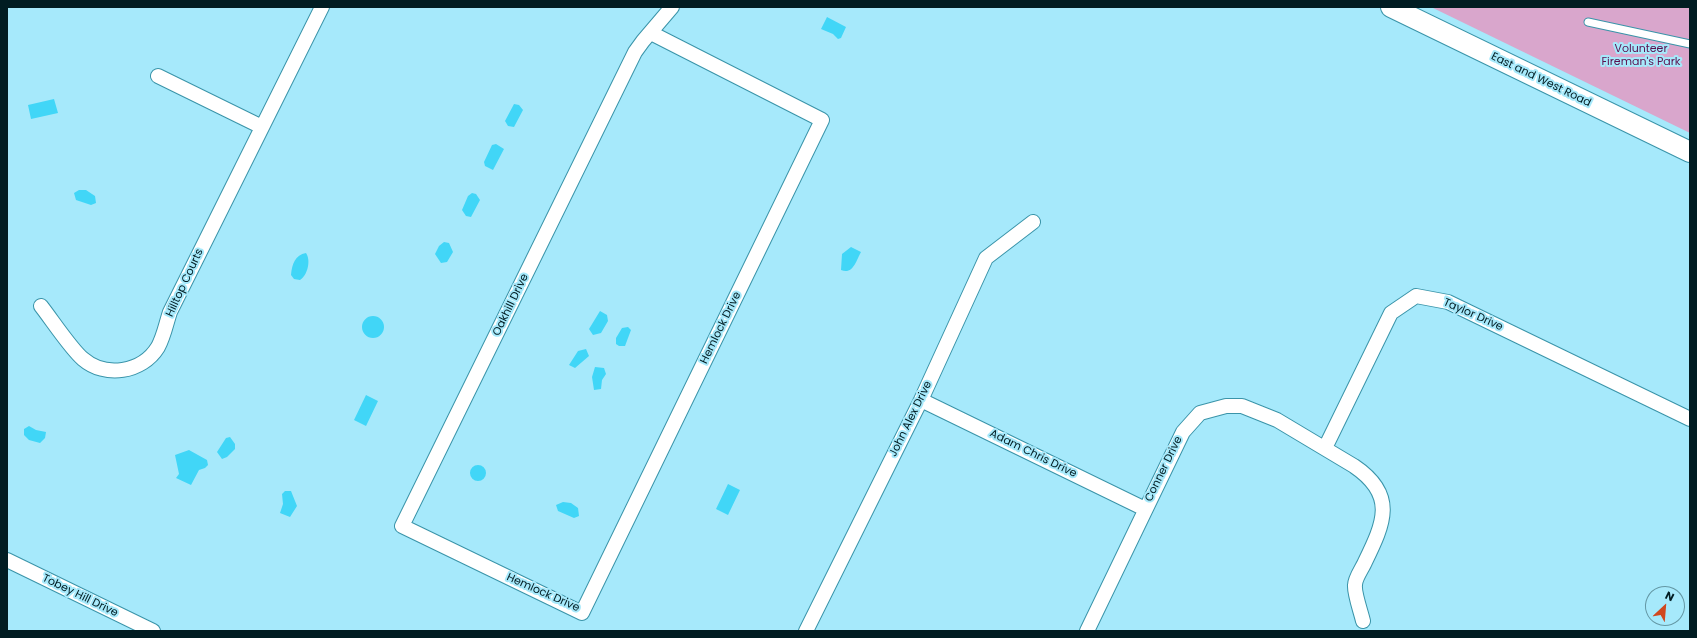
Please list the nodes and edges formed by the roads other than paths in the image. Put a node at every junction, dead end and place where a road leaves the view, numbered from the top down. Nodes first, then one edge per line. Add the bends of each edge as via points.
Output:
1 (322, 7) edge
2 (672, 7) edge
3 (1391, 7) edge
4 (1588, 22) dead end
5 (651, 33) junction
6 (1690, 44) edge
7 (158, 76) dead end
8 (262, 126) junction
9 (1690, 152) edge
10 (1033, 222) dead end
11 (41, 306) dead end
12 (921, 400) junction
13 (1690, 419) edge
14 (1325, 448) junction
15 (1145, 508) junction
16 (7, 560) edge
17 (486, 568) joint
18 (1363, 621) dead end
19 (130, 626) edge
20 (153, 631) edge
21 (806, 631) edge
22 (1087, 631) edge

1 - 8 street, Hilltop Courts
2 - 5 street, Oakhill Drive
3 - 9 street, East and West Road
4 - 6 lane
5 - 17 street, Oakhill Drive via 635,52 402,526
5 - 17 street, Hemlock Drive via 822,120 582,613
7 - 8 street
8 - 11 street, Hilltop Courts via 170,312 163,337 149,357 128,369 113,371 95,367 82,359
10 - 12 street, John Alex Drive via 986,258
12 - 15 street, Adam Chris Drive
12 - 21 street, John Alex Drive
13 - 14 street, Taylor Drive via 1448,302 1416,296 1391,314
14 - 15 street, Conner Drive via 1277,420 1242,406 1226,406 1200,414 1183,432
14 - 18 street, Conner Drive via 1366,474 1380,495 1382,524 1355,585
15 - 22 street, Conner Drive
16 - 19 street, Tobey Hill Drive
19 - 20 street, Tobey Hill Drive

